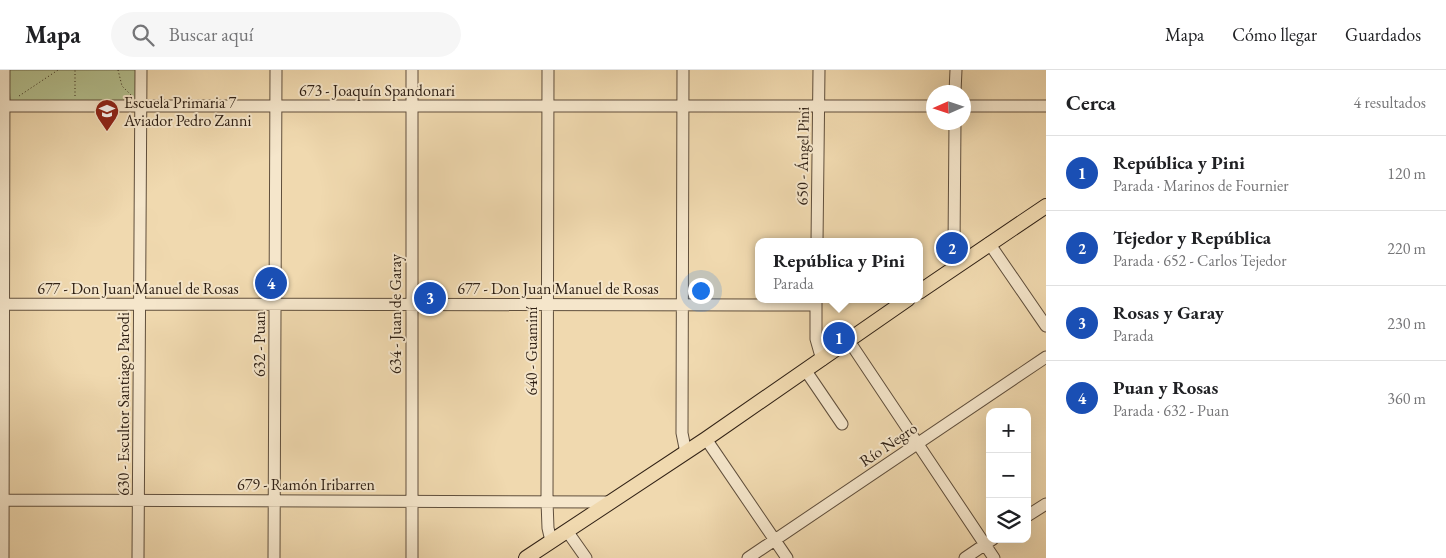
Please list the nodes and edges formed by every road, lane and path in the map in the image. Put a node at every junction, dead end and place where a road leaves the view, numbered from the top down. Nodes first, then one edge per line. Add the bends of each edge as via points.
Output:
1 (4, 70) edge
2 (58, 70) edge
3 (75, 70) edge
4 (118, 70) edge
5 (141, 70) edge
6 (276, 70) edge
7 (412, 70) edge
8 (548, 70) edge
9 (683, 70) edge
10 (819, 70) edge
11 (956, 70) edge
12 (956, 85) edge
13 (20, 96) dead end
14 (2, 106) edge
15 (141, 106) junction
16 (276, 106) junction
17 (412, 106) junction
18 (548, 106) junction
19 (683, 106) junction
20 (819, 106) junction
21 (926, 106) edge
22 (971, 106) edge
23 (1046, 106) edge
24 (74, 107) junction
25 (955, 130) edge
26 (1046, 206) edge
27 (817, 238) edge
28 (989, 244) junction
29 (956, 266) junction
30 (923, 289) edge
31 (548, 303) junction
32 (771, 303) edge
33 (816, 303) edge
34 (902, 303) edge
35 (2, 304) edge
36 (140, 304) junction
37 (276, 304) junction
38 (412, 304) junction
39 (682, 305) junction
40 (1046, 326) edge
41 (849, 341) junction
42 (1046, 357) edge
43 (822, 360) junction
44 (806, 370) junction
45 (842, 424) dead end
46 (706, 439) junction
47 (917, 444) junction
48 (686, 452) junction
49 (2, 500) edge
50 (138, 500) junction
51 (275, 500) junction
52 (412, 501) junction
53 (547, 502) junction
54 (611, 502) junction
55 (1046, 504) edge
56 (1031, 513) edge
57 (567, 530) junction
58 (986, 538) edge
59 (774, 540) junction
60 (551, 541) junction
61 (988, 543) edge
62 (989, 543) edge
63 (3, 558) edge
64 (138, 558) edge
65 (274, 558) edge
66 (412, 558) edge
67 (526, 558) edge
68 (586, 558) edge
69 (748, 558) edge
70 (786, 558) edge
71 (965, 558) edge
72 (994, 558) edge

1 - 14 street
2 - 13 path
3 - 24 path
4 - 15 path via 122,86
5 - 15 street, 630 - Escultor Santiago Parodi
6 - 16 street, 632 - Puan
7 - 17 street, 634 - Juan de Garay
8 - 18 street, 640 - Guaminí
9 - 19 street
10 - 20 street, 650 - Ángel Pini
11 - 12 street
14 - 24 street, 673 - Joaquín Spandonari
14 - 35 street
15 - 16 street, 673 - Joaquín Spandonari
15 - 24 street, 673 - Joaquín Spandonari
15 - 36 street, 630 - Escultor Santiago Parodi
16 - 17 street, 673 - Joaquín Spandonari
16 - 37 street, 632 - Puan
17 - 18 street, 673 - Joaquín Spandonari
17 - 38 street, 634 - Juan de Garay
18 - 19 street, 673 - Joaquín Spandonari
18 - 31 street, 640 - Guaminí
19 - 20 street, 673 - Joaquín Spandonari
19 - 39 street
20 - 21 street, 673 - Joaquín Spandonari
20 - 27 street, 650 - Ángel Pini
22 - 23 street
25 - 29 street
26 - 28 main road
28 - 29 main road
28 - 40 street
29 - 30 main road
31 - 38 street, 677 - Don Juan Manuel de Rosas
31 - 39 street, 677 - Don Juan Manuel de Rosas
31 - 53 street, 640 - Guaminí
32 - 39 street, 677 - Don Juan Manuel de Rosas
33 - 43 street via 816,339
34 - 41 main road
35 - 36 street, 677 - Don Juan Manuel de Rosas
35 - 49 street
36 - 37 street, 677 - Don Juan Manuel de Rosas
36 - 50 street, 630 - Escultor Santiago Parodi
37 - 38 street, 677 - Don Juan Manuel de Rosas
37 - 51 street, 632 - Puan
38 - 52 street, 634 - Juan de Garay
39 - 48 street via 682,434
41 - 43 main road
41 - 47 street
42 - 47 street, Río Negro
43 - 44 main road
44 - 45 street
44 - 46 main road
46 - 48 main road
46 - 59 street
47 - 58 street
47 - 59 street, Río Negro
48 - 54 main road
49 - 50 street, 679 - Ramón Iribarren
49 - 63 street
50 - 51 street, 679 - Ramón Iribarren
50 - 64 street, 630 - Escultor Santiago Parodi
51 - 52 street, 679 - Ramón Iribarren
51 - 65 street, 632 - Puan
52 - 53 street, 679 - Ramón Iribarren
52 - 66 street, 634 - Juan de Garay
53 - 54 street, 679 - Ramón Iribarren
53 - 60 street, 640 - Guaminí
54 - 57 main road
55 - 56 street
57 - 60 main road
57 - 68 street
59 - 69 street, Río Negro
59 - 70 street
60 - 67 main road
61 - 71 street
62 - 72 street

